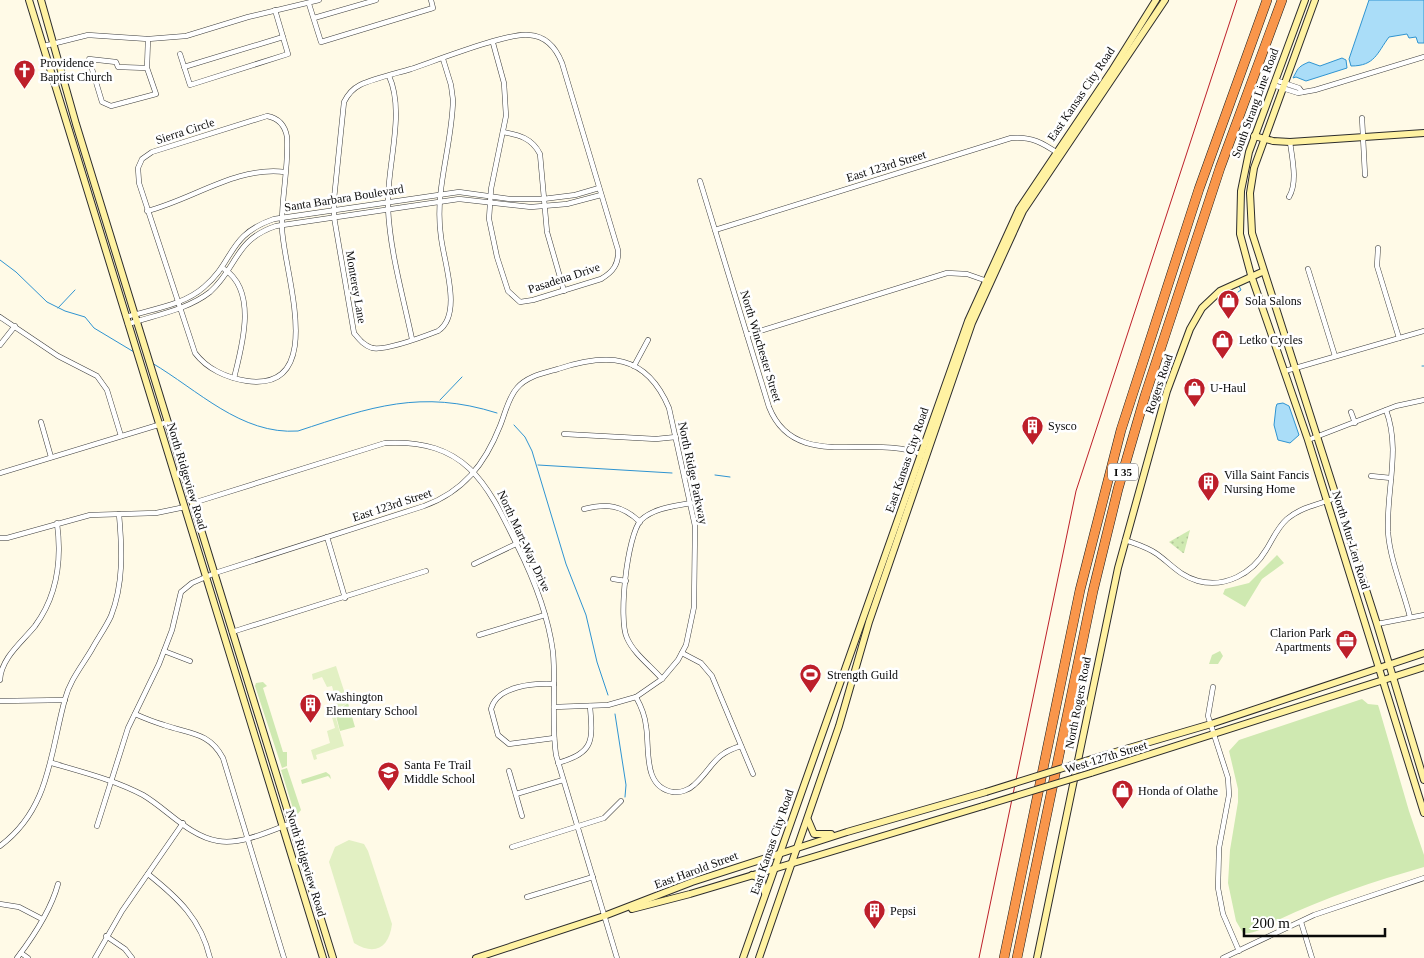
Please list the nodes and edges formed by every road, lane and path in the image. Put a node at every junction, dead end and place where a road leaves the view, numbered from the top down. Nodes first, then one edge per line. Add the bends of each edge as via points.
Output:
1 (30, 0) edge
2 (41, 0) edge
3 (318, 0) edge
4 (376, 0) edge
5 (431, 0) edge
6 (1156, 0) edge
7 (1165, 0) edge
8 (1267, 0) edge
9 (1282, 0) edge
10 (1305, 0) edge
11 (1316, 0) edge
12 (309, 4) junction
13 (275, 10) junction
14 (314, 18) junction
15 (282, 37) junction
16 (148, 39) junction
17 (53, 43) junction
18 (492, 43) junction
19 (44, 46) junction
20 (180, 54) dead end
21 (1424, 57) edge
22 (443, 59) junction
23 (184, 67) junction
24 (147, 68) junction
25 (389, 76) junction
26 (1274, 82) junction
27 (1283, 85) junction
28 (1362, 118) dead end
29 (503, 132) junction
30 (1424, 133) edge
31 (1254, 136) junction
32 (1362, 137) junction
33 (1263, 139) junction
34 (1290, 142) junction
35 (1058, 154) junction
36 (285, 172) junction
37 (1365, 175) dead end
38 (700, 181) dead end
39 (599, 188) junction
40 (439, 194) junction
41 (601, 195) junction
42 (490, 196) junction
43 (1289, 197) dead end
44 (543, 199) junction
45 (439, 201) junction
46 (388, 202) junction
47 (489, 202) junction
48 (543, 206) junction
49 (388, 209) junction
50 (334, 210) junction
51 (147, 211) junction
52 (334, 217) junction
53 (282, 218) junction
54 (282, 225) junction
55 (715, 230) junction
56 (1378, 248) dead end
57 (221, 267) junction
58 (1308, 269) dead end
59 (226, 271) junction
60 (1262, 272) junction
61 (1251, 276) junction
62 (988, 281) junction
63 (564, 291) junction
64 (179, 301) junction
65 (181, 308) junction
66 (0, 317) edge
67 (136, 318) junction
68 (127, 320) junction
69 (15, 326) junction
70 (1424, 331) edge
71 (747, 335) junction
72 (1399, 338) junction
73 (412, 339) junction
74 (648, 340) dead end
75 (0, 345) edge
76 (1335, 356) junction
77 (634, 366) junction
78 (1294, 368) junction
79 (1285, 371) junction
80 (234, 378) junction
81 (1424, 400) edge
82 (1386, 410) junction
83 (1351, 412) dead end
84 (41, 422) dead end
85 (168, 422) junction
86 (1355, 423) junction
87 (159, 425) junction
88 (564, 434) dead end
89 (121, 436) junction
90 (676, 437) junction
91 (1317, 437) junction
92 (1308, 440) junction
93 (923, 455) junction
94 (51, 457) junction
95 (0, 473) edge
96 (474, 473) junction
97 (1371, 476) dead end
98 (1391, 478) junction
99 (1336, 498) junction
100 (1327, 501) junction
101 (193, 503) junction
102 (691, 503) junction
103 (184, 507) junction
104 (584, 509) dead end
105 (119, 514) junction
106 (640, 522) junction
107 (58, 523) junction
108 (327, 537) junction
109 (0, 538) edge
110 (1125, 540) junction
111 (516, 544) junction
112 (474, 564) dead end
113 (426, 571) dead end
114 (215, 573) junction
115 (206, 576) junction
116 (613, 580) dead end
117 (626, 581) junction
118 (345, 598) junction
119 (545, 614) junction
120 (1424, 615) edge
121 (1410, 617) junction
122 (1377, 624) junction
123 (232, 632) junction
124 (479, 635) dead end
125 (164, 651) junction
126 (682, 652) junction
127 (1424, 653) edge
128 (190, 661) dead end
129 (1390, 664) junction
130 (1379, 667) junction
131 (1424, 667) edge
132 (1393, 677) junction
133 (662, 679) junction
134 (0, 680) edge
135 (1383, 680) junction
136 (554, 684) junction
137 (1213, 687) dead end
138 (636, 697) junction
139 (65, 700) junction
140 (0, 701) edge
141 (590, 706) junction
142 (554, 707) junction
143 (134, 714) junction
144 (1211, 724) junction
145 (1215, 736) junction
146 (554, 738) junction
147 (740, 746) junction
148 (52, 763) junction
149 (558, 763) junction
150 (508, 771) dead end
151 (753, 774) dead end
152 (563, 780) junction
153 (1424, 780) edge
154 (110, 781) junction
155 (516, 794) junction
156 (621, 801) dead end
157 (1424, 813) edge
158 (522, 816) dead end
159 (808, 818) junction
160 (184, 823) junction
161 (292, 824) junction
162 (97, 826) dead end
163 (283, 826) junction
164 (577, 827) junction
165 (847, 832) junction
166 (247, 838) junction
167 (0, 846) edge
168 (512, 847) dead end
169 (798, 848) junction
170 (780, 853) junction
171 (793, 862) junction
172 (775, 867) junction
173 (148, 874) junction
174 (750, 875) junction
175 (593, 878) junction
176 (1424, 878) edge
177 (58, 884) dead end
178 (766, 894) junction
179 (527, 897) dead end
180 (0, 904) edge
181 (604, 916) junction
182 (42, 919) junction
183 (1301, 922) junction
184 (106, 936) junction
185 (1239, 951) junction
186 (21, 953) junction
187 (495, 955) edge
188 (17, 958) edge
189 (28, 958) edge
190 (95, 958) edge
191 (132, 958) edge
192 (210, 958) edge
193 (284, 958) edge
194 (323, 958) edge
195 (333, 958) edge
196 (476, 958) edge
197 (617, 958) edge
198 (743, 958) edge
199 (759, 958) edge
200 (1004, 958) edge
201 (1017, 958) edge
202 (1037, 958) edge
203 (1223, 958) edge
204 (1312, 958) edge

1 - 19 main road, North Ridgeview Road
2 - 17 main road, North Ridgeview Road
3 - 12 street
4 - 14 street
5 - 14 street via 433,8 321,42
6 - 35 main road, East Kansas City Road
7 - 35 main road, East Kansas City Road
8 - 200 highway, I 35 via 1199,189 1118,439 1080,590
9 - 201 highway, I 35 via 1220,168 1131,444 1093,591
10 - 26 main road, South Strang Line Road
11 - 27 main road, South Strang Line Road
12 - 13 street
12 - 14 street
13 - 15 street
13 - 16 street via 186,36
15 - 23 street
15 - 23 street via 288,54 190,86
16 - 17 street via 88,35
16 - 24 street
17 - 19 street
17 - 67 main road, North Ridgeview Road
18 - 22 street, Monterey Lane
18 - 29 street, Pasadena Drive via 505,90
18 - 39 street, Pasadena Drive via 529,35 544,40 556,51
19 - 68 main road, North Ridgeview Road
20 - 23 street
21 - 27 street via 1315,90 1302,92
22 - 25 street, Monterey Lane
22 - 40 street, Monterey Lane via 451,85 452,109
24 - 24 street via 156,94 111,106 102,102 89,59 116,62 118,67
25 - 46 street via 395,108
25 - 50 street, Monterey Lane via 354,88 344,102
26 - 27 street
26 - 31 main road, South Strang Line Road
27 - 33 main road, South Strang Line Road
28 - 32 street
29 - 42 street, Pasadena Drive
29 - 44 street via 524,137 538,150
30 - 32 main road
31 - 33 main road
31 - 61 main road, South Strang Line Road via 1242,178 1239,214
32 - 34 main road
32 - 37 street
33 - 34 main road
33 - 60 main road, South Strang Line Road via 1251,180 1250,207 1252,233
34 - 43 street via 1293,179
35 - 55 street, East 123rd Street via 1032,139 1005,139
35 - 62 main road, East Kansas City Road via 1023,211
36 - 51 street via 265,170 242,175
36 - 51 street, Sierra Circle via 287,143 284,126 272,117 258,117 142,159 137,173
36 - 53 street, Sierra Circle
38 - 55 street, North Winchester Street
39 - 41 street, Pasadena Drive
39 - 44 street, Santa Barbara Boulevard
40 - 42 street, Santa Barbara Boulevard via 466,191
40 - 45 street, Monterey Lane
40 - 46 street, Santa Barbara Boulevard
41 - 48 street, Santa Barbara Boulevard via 567,204
41 - 63 street, Pasadena Drive via 618,250 616,265 601,279
42 - 44 street, Santa Barbara Boulevard
42 - 47 street, Pasadena Drive
44 - 48 street
45 - 47 street, Santa Barbara Boulevard via 466,198
45 - 49 street, Santa Barbara Boulevard
45 - 73 street, Monterey Lane via 440,236 452,309 442,329
46 - 49 street
46 - 50 street, Santa Barbara Boulevard
47 - 48 street, Santa Barbara Boulevard
47 - 63 street, Pasadena Drive via 497,256 510,294 524,302
48 - 63 street
49 - 52 street, Santa Barbara Boulevard
49 - 73 street
50 - 52 street, Monterey Lane
50 - 53 street, Santa Barbara Boulevard
51 - 64 street, Sierra Circle
52 - 54 street, Santa Barbara Boulevard
52 - 73 street, Monterey Lane via 354,333 364,344 375,348
53 - 54 street, Sierra Circle
53 - 57 street, Santa Barbara Boulevard via 250,231 234,246
54 - 59 street, Santa Barbara Boulevard via 250,240 238,251
54 - 80 street, Sierra Circle via 296,317 290,361 283,374 272,381
55 - 71 street, North Winchester Street
56 - 72 street via 1377,266
57 - 59 street
57 - 64 street, Santa Barbara Boulevard via 203,288
58 - 76 street
59 - 65 street, Santa Barbara Boulevard via 212,290
59 - 80 street via 235,278 244,309 242,341
60 - 61 main road, Rogers Road
60 - 78 main road, North Mur-Len Road
61 - 79 main road, North Mur-Len Road
61 - 110 main road, Rogers Road via 1220,291 1207,302 1193,322 1167,391
62 - 71 street via 967,274 947,273
62 - 93 main road, East Kansas City Road
64 - 65 street, Sierra Circle
64 - 67 street, Santa Barbara Boulevard
65 - 67 street, Santa Barbara Boulevard
65 - 80 street, Sierra Circle via 195,353 211,368
66 - 69 street
67 - 68 street, Santa Barbara Boulevard
67 - 85 main road, North Ridgeview Road
68 - 87 main road, North Ridgeview Road
69 - 75 street
69 - 89 street via 53,353 97,376 107,390
70 - 72 street
71 - 93 street, North Winchester Street via 772,415 792,438 815,446 902,449
72 - 76 street
74 - 77 street
76 - 78 street
77 - 90 street, North Ridge Parkway via 660,390 669,408
77 - 96 street, East 123rd Street via 594,358 527,379 512,395 491,447
78 - 79 street
78 - 91 main road, North Mur-Len Road
79 - 92 main road, North Mur-Len Road
81 - 82 street
82 - 86 street
82 - 98 street via 1394,441
83 - 86 street
84 - 94 street
85 - 87 street
85 - 101 main road, North Ridgeview Road
86 - 91 street
87 - 89 street
87 - 103 main road, North Ridgeview Road
88 - 90 street via 656,439
89 - 94 street
90 - 102 street, North Ridge Parkway
91 - 92 street
91 - 99 main road, North Mur-Len Road
92 - 100 main road, North Mur-Len Road
93 - 159 main road, East Kansas City Road
93 - 170 main road, East Kansas City Road
94 - 95 street
96 - 101 street, North Mart-Way Drive via 462,462 437,449 403,442 384,443
96 - 108 street, East 123rd Street via 459,488 438,501
96 - 111 street, North Mart-Way Drive via 494,497
97 - 98 street
98 - 121 street via 1389,540
99 - 100 street
99 - 122 main road, North Mur-Len Road
100 - 110 street via 1305,508 1287,519 1274,534 1260,560 1233,579 1217,582 1197,580 1180,573 1149,548
100 - 130 main road, North Mur-Len Road
101 - 114 main road, North Ridgeview Road
102 - 106 street via 655,511
102 - 126 street, North Ridge Parkway via 695,534 694,607 691,631
103 - 105 street via 156,513
103 - 115 main road, North Ridgeview Road
104 - 106 street via 612,506 626,511
105 - 107 street
105 - 139 street via 122,555 110,616 72,680
106 - 117 street via 631,539
107 - 109 street
107 - 134 street via 59,563 52,597 36,624 6,661
108 - 114 street, East 123rd Street
108 - 118 street
110 - 202 main road, North Rogers Road
111 - 112 street
111 - 119 street, North Mart-Way Drive
113 - 118 street
114 - 115 street, East 123rd Street
114 - 123 main road, North Ridgeview Road
115 - 125 street, East 123rd Street via 181,592
115 - 163 main road, North Ridgeview Road
116 - 117 street
117 - 133 street via 625,632 631,645
118 - 123 street
119 - 124 street
119 - 136 street, North Mart-Way Drive
120 - 121 street
121 - 122 street
122 - 129 main road, North Mur-Len Road
123 - 161 main road, North Ridgeview Road
125 - 128 street
125 - 143 street, East 123rd Street
126 - 133 street, North Ridge Parkway
126 - 147 street via 701,663 712,676
127 - 129 main road, West 127th Street
129 - 130 main road, West 127th Street
129 - 132 main road, North Mur-Len Road
130 - 135 main road, North Mur-Len Road
130 - 144 main road, West 127th Street
131 - 132 main road, West 127th Street
132 - 135 main road, West 127th Street
132 - 153 main road, North Mur-Len Road
133 - 138 street, North Ridge Parkway
135 - 145 main road, West 127th Street
135 - 157 main road, North Mur-Len Road
136 - 142 street, North Mart-Way Drive
136 - 146 street via 536,684 506,692 498,696 491,709 498,735 509,744
137 - 144 street via 1208,710
138 - 141 street, North Ridge Parkway
138 - 147 street via 646,724 650,771 656,783 665,790 678,792 690,788 718,756
139 - 140 street
139 - 148 street
141 - 142 street, North Ridge Parkway
141 - 149 street via 590,738 586,751 577,758
142 - 146 street, North Mart-Way Drive
143 - 154 street, East 123rd Street
143 - 166 street via 205,737 217,746 224,758
144 - 145 street
144 - 165 main road, West 127th Street, bridge
145 - 171 main road, West 127th Street, bridge
145 - 185 street via 1228,778 1229,795 1219,848 1218,888 1223,914
146 - 149 street, North Mart-Way Drive
147 - 151 street
148 - 154 street
148 - 167 street via 35,805
149 - 152 street, North Mart-Way Drive
150 - 155 street
152 - 155 street
152 - 164 street, North Mart-Way Drive
154 - 160 street via 143,795
154 - 162 street, East 123rd Street
155 - 158 street
156 - 164 street via 604,818
159 - 165 main road via 811,832 817,835
159 - 169 main road, East Kansas City Road
160 - 166 street via 201,836 216,841
160 - 173 street
161 - 163 street
161 - 195 main road, North Ridgeview Road
163 - 166 street
163 - 194 main road, North Ridgeview Road
164 - 168 street
164 - 175 street, North Mart-Way Drive
165 - 169 main road, West 127th Street
166 - 193 street
169 - 170 main road, East Harold Street
169 - 171 main road, East Kansas City Road
170 - 172 main road, East Kansas City Road
170 - 181 main road, East Harold Street
171 - 172 main road, East Harold Street
171 - 199 main road, East Kansas City Road
172 - 174 main road, East Harold Street
172 - 178 main road, East Kansas City Road
173 - 184 street
173 - 192 street via 181,901 190,913
174 - 178 main road via 761,879
174 - 181 main road, East Harold Street
175 - 179 street
175 - 181 street, North Mart-Way Drive
176 - 183 street
177 - 182 street
178 - 198 main road, East Kansas City Road
180 - 182 street via 19,907
181 - 187 main road, East Harold Street
181 - 197 street, North Mart-Way Drive
182 - 186 street
183 - 185 street
183 - 204 street
184 - 190 street
184 - 191 street
185 - 203 street
186 - 188 street
186 - 189 street
187 - 196 main road, East Harold Street

